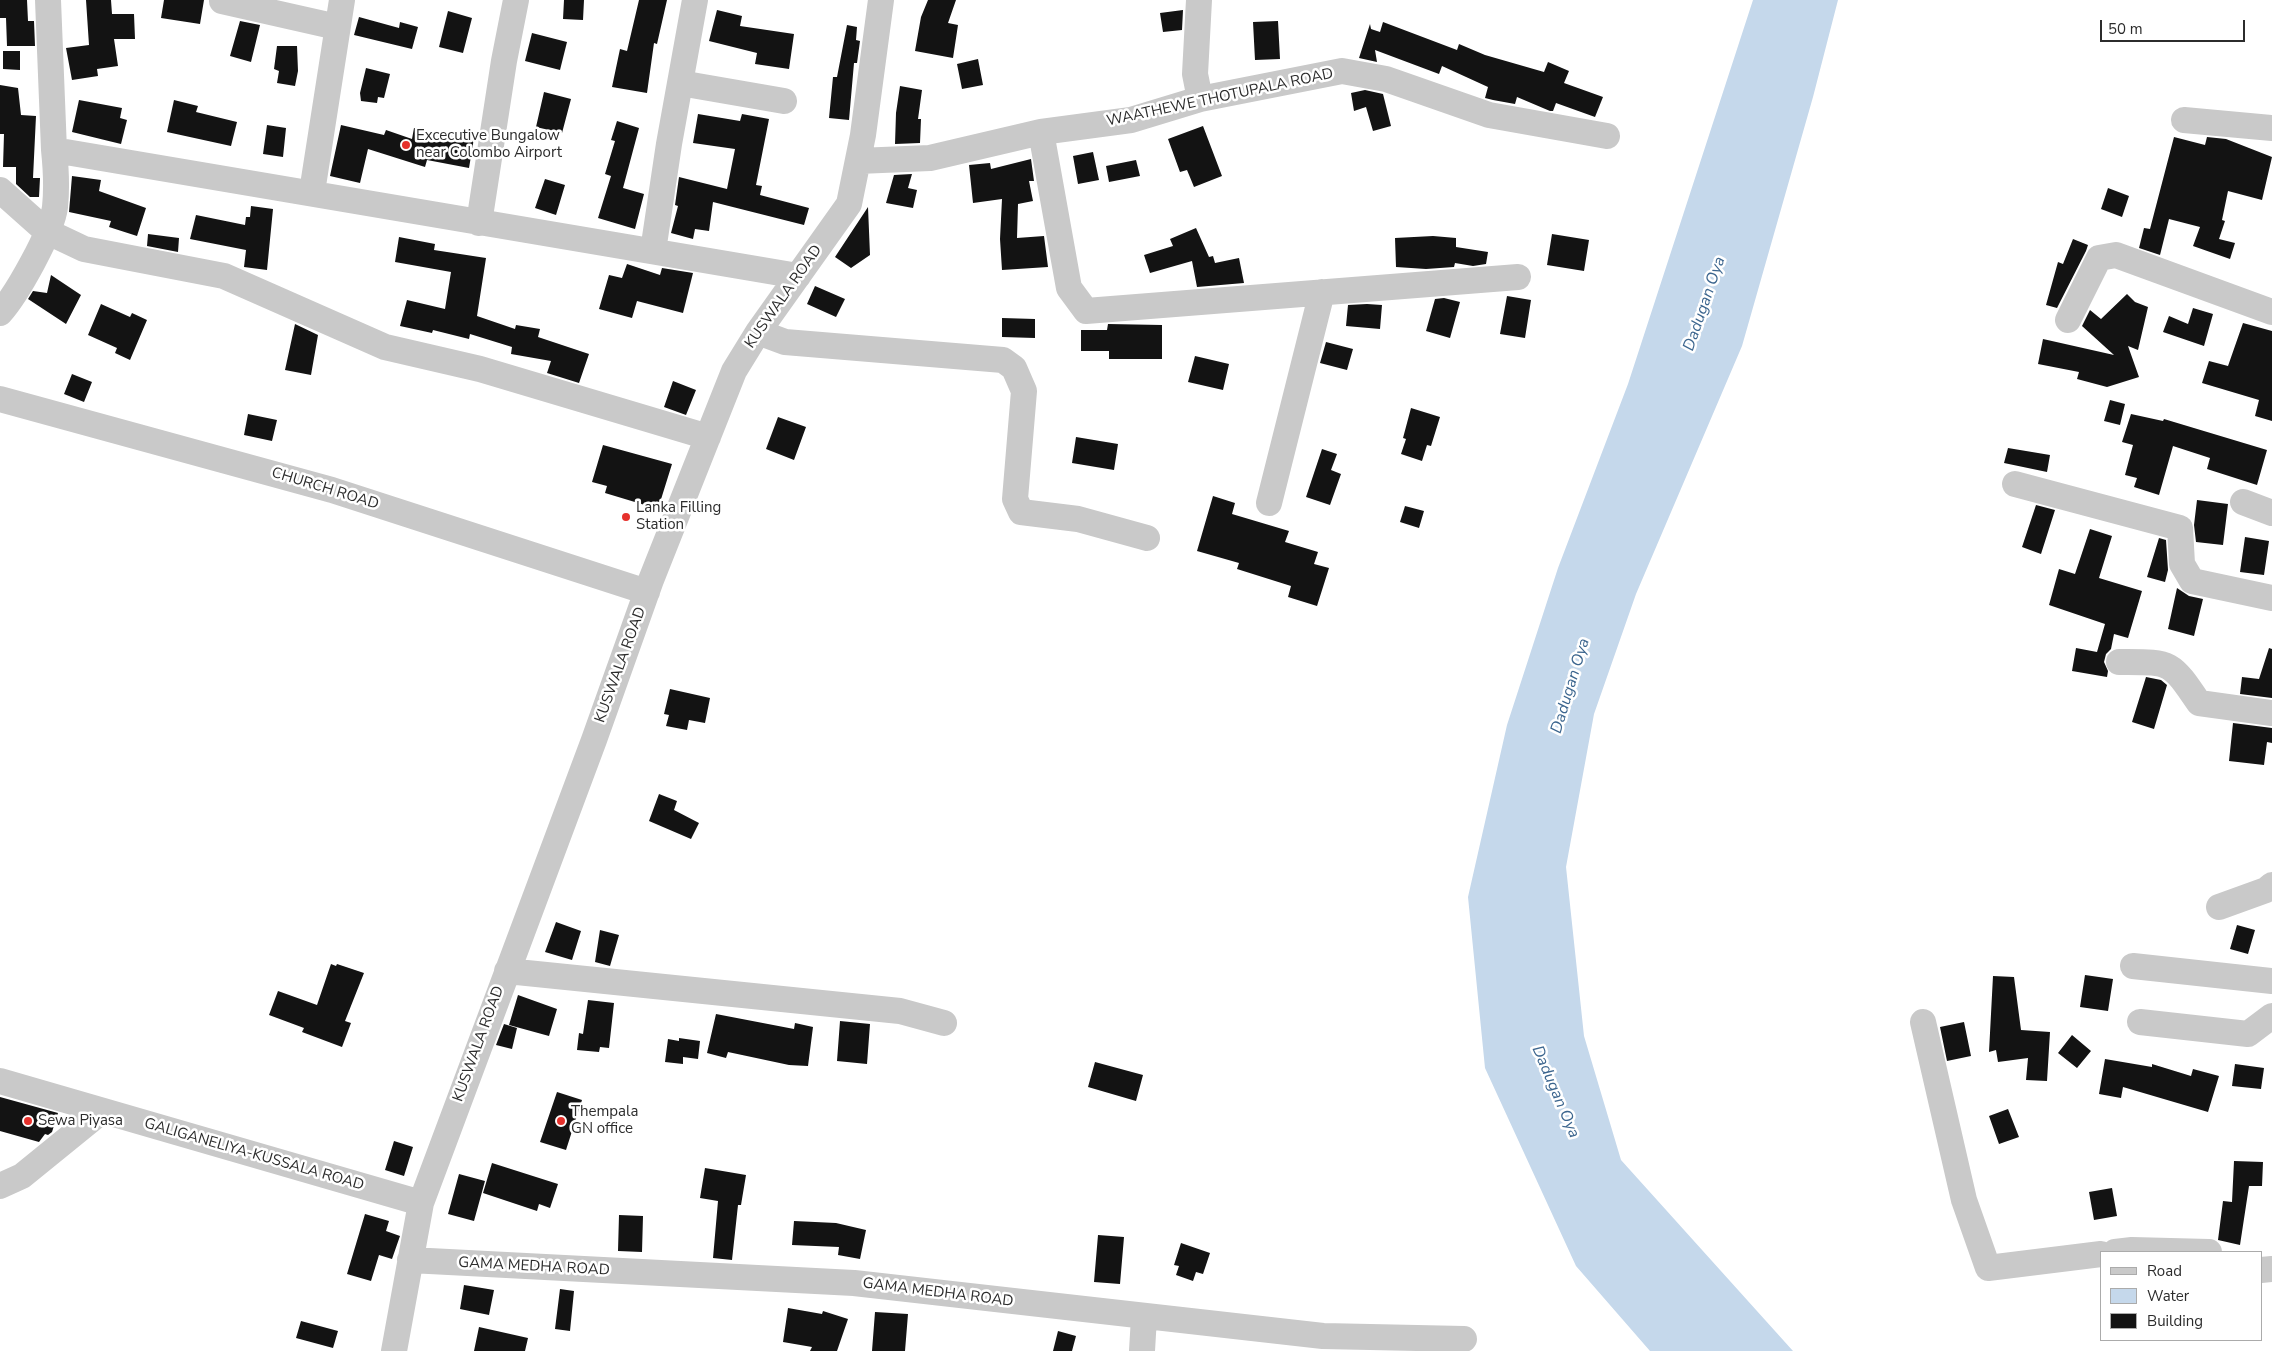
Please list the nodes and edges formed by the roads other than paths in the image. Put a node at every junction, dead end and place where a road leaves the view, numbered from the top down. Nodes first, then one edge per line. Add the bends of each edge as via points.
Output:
1 (48, 0) edge
2 (342, 0) edge
3 (516, 0) edge
4 (695, 0) edge
5 (881, 0) edge
6 (1199, 0) edge
7 (222, 1) dead end
8 (337, 27) junction
9 (680, 83) junction
10 (1200, 99) junction
11 (784, 101) dead end
12 (2184, 120) dead end
13 (2272, 128) edge
14 (1040, 132) junction
15 (1607, 136) dead end
16 (54, 150) junction
17 (858, 161) junction
18 (0, 190) edge
19 (312, 192) junction
20 (479, 223) junction
21 (46, 231) junction
22 (653, 251) junction
23 (798, 276) junction
24 (1518, 277) dead end
25 (1322, 292) junction
26 (2272, 312) edge
27 (0, 313) edge
28 (2068, 320) dead end
29 (758, 332) junction
30 (0, 399) edge
31 (708, 437) junction
32 (2015, 484) dead end
33 (2243, 502) dead end
34 (1269, 503) dead end
35 (2272, 513) edge
36 (1147, 538) dead end
37 (647, 592) junction
38 (2272, 598) edge
39 (2119, 662) dead end
40 (2272, 713) edge
41 (2272, 885) edge
42 (2219, 907) dead end
43 (2133, 966) dead end
44 (507, 971) junction
45 (2272, 981) edge
46 (2272, 1016) edge
47 (1923, 1022) dead end
48 (2140, 1022) dead end
49 (944, 1023) dead end
50 (0, 1081) edge
51 (102, 1111) junction
52 (0, 1186) edge
53 (421, 1203) junction
54 (2124, 1251) edge
55 (2170, 1251) edge
56 (2100, 1254) edge
57 (410, 1260) junction
58 (1144, 1317) junction
59 (1464, 1339) dead end
60 (394, 1351) edge
61 (1142, 1351) edge

1 - 16 street
2 - 8 street
3 - 20 street
4 - 9 street
5 - 17 street, KUSWALA ROAD
6 - 10 street via 1195,74
7 - 8 street
8 - 19 street
9 - 11 street
9 - 22 street
10 - 14 street, WAATHEWE THOTUPALA ROAD via 1131,120
10 - 15 street, WAATHEWE THOTUPALA ROAD via 1342,71 1386,79 1489,114
12 - 13 street
14 - 17 street, WAATHEWE THOTUPALA ROAD via 930,158
14 - 25 street via 1069,288 1086,311
16 - 19 street
16 - 21 street via 55,210
17 - 23 street, KUSWALA ROAD via 849,204
18 - 21 street
19 - 20 street
20 - 22 street
21 - 27 street via 30,266
21 - 31 street via 84,249 224,276 385,347 480,369
22 - 23 street
23 - 29 street, KUSWALA ROAD
24 - 25 street
25 - 34 street
26 - 28 street via 2116,255 2098,258
29 - 31 street, KUSWALA ROAD via 734,371
29 - 36 street via 785,342 1003,360 1014,368 1024,392 1015,499 1022,512 1078,519
30 - 37 street, CHURCH ROAD via 332,490
31 - 37 street, KUSWALA ROAD
32 - 38 street via 2180,528 2182,564 2192,581
33 - 35 street
37 - 44 street, KUSWALA ROAD
39 - 40 street via 2161,662 2178,672 2199,703
41 - 42 street
43 - 45 street
44 - 49 street via 900,1011
44 - 53 street, KUSWALA ROAD
46 - 48 street via 2248,1034
47 - 56 street via 1964,1200 1988,1268
50 - 51 street, GALIGANELIYA-KUSSALA ROAD
51 - 52 street via 22,1176
51 - 53 street, GALIGANELIYA-KUSSALA ROAD
53 - 57 street, KUSWALA ROAD
54 - 55 street
57 - 58 street, GAMA MEDHA ROAD via 854,1283
57 - 60 street, KUSWALA ROAD
58 - 59 street, GAMA MEDHA ROAD via 1323,1336
58 - 61 street

